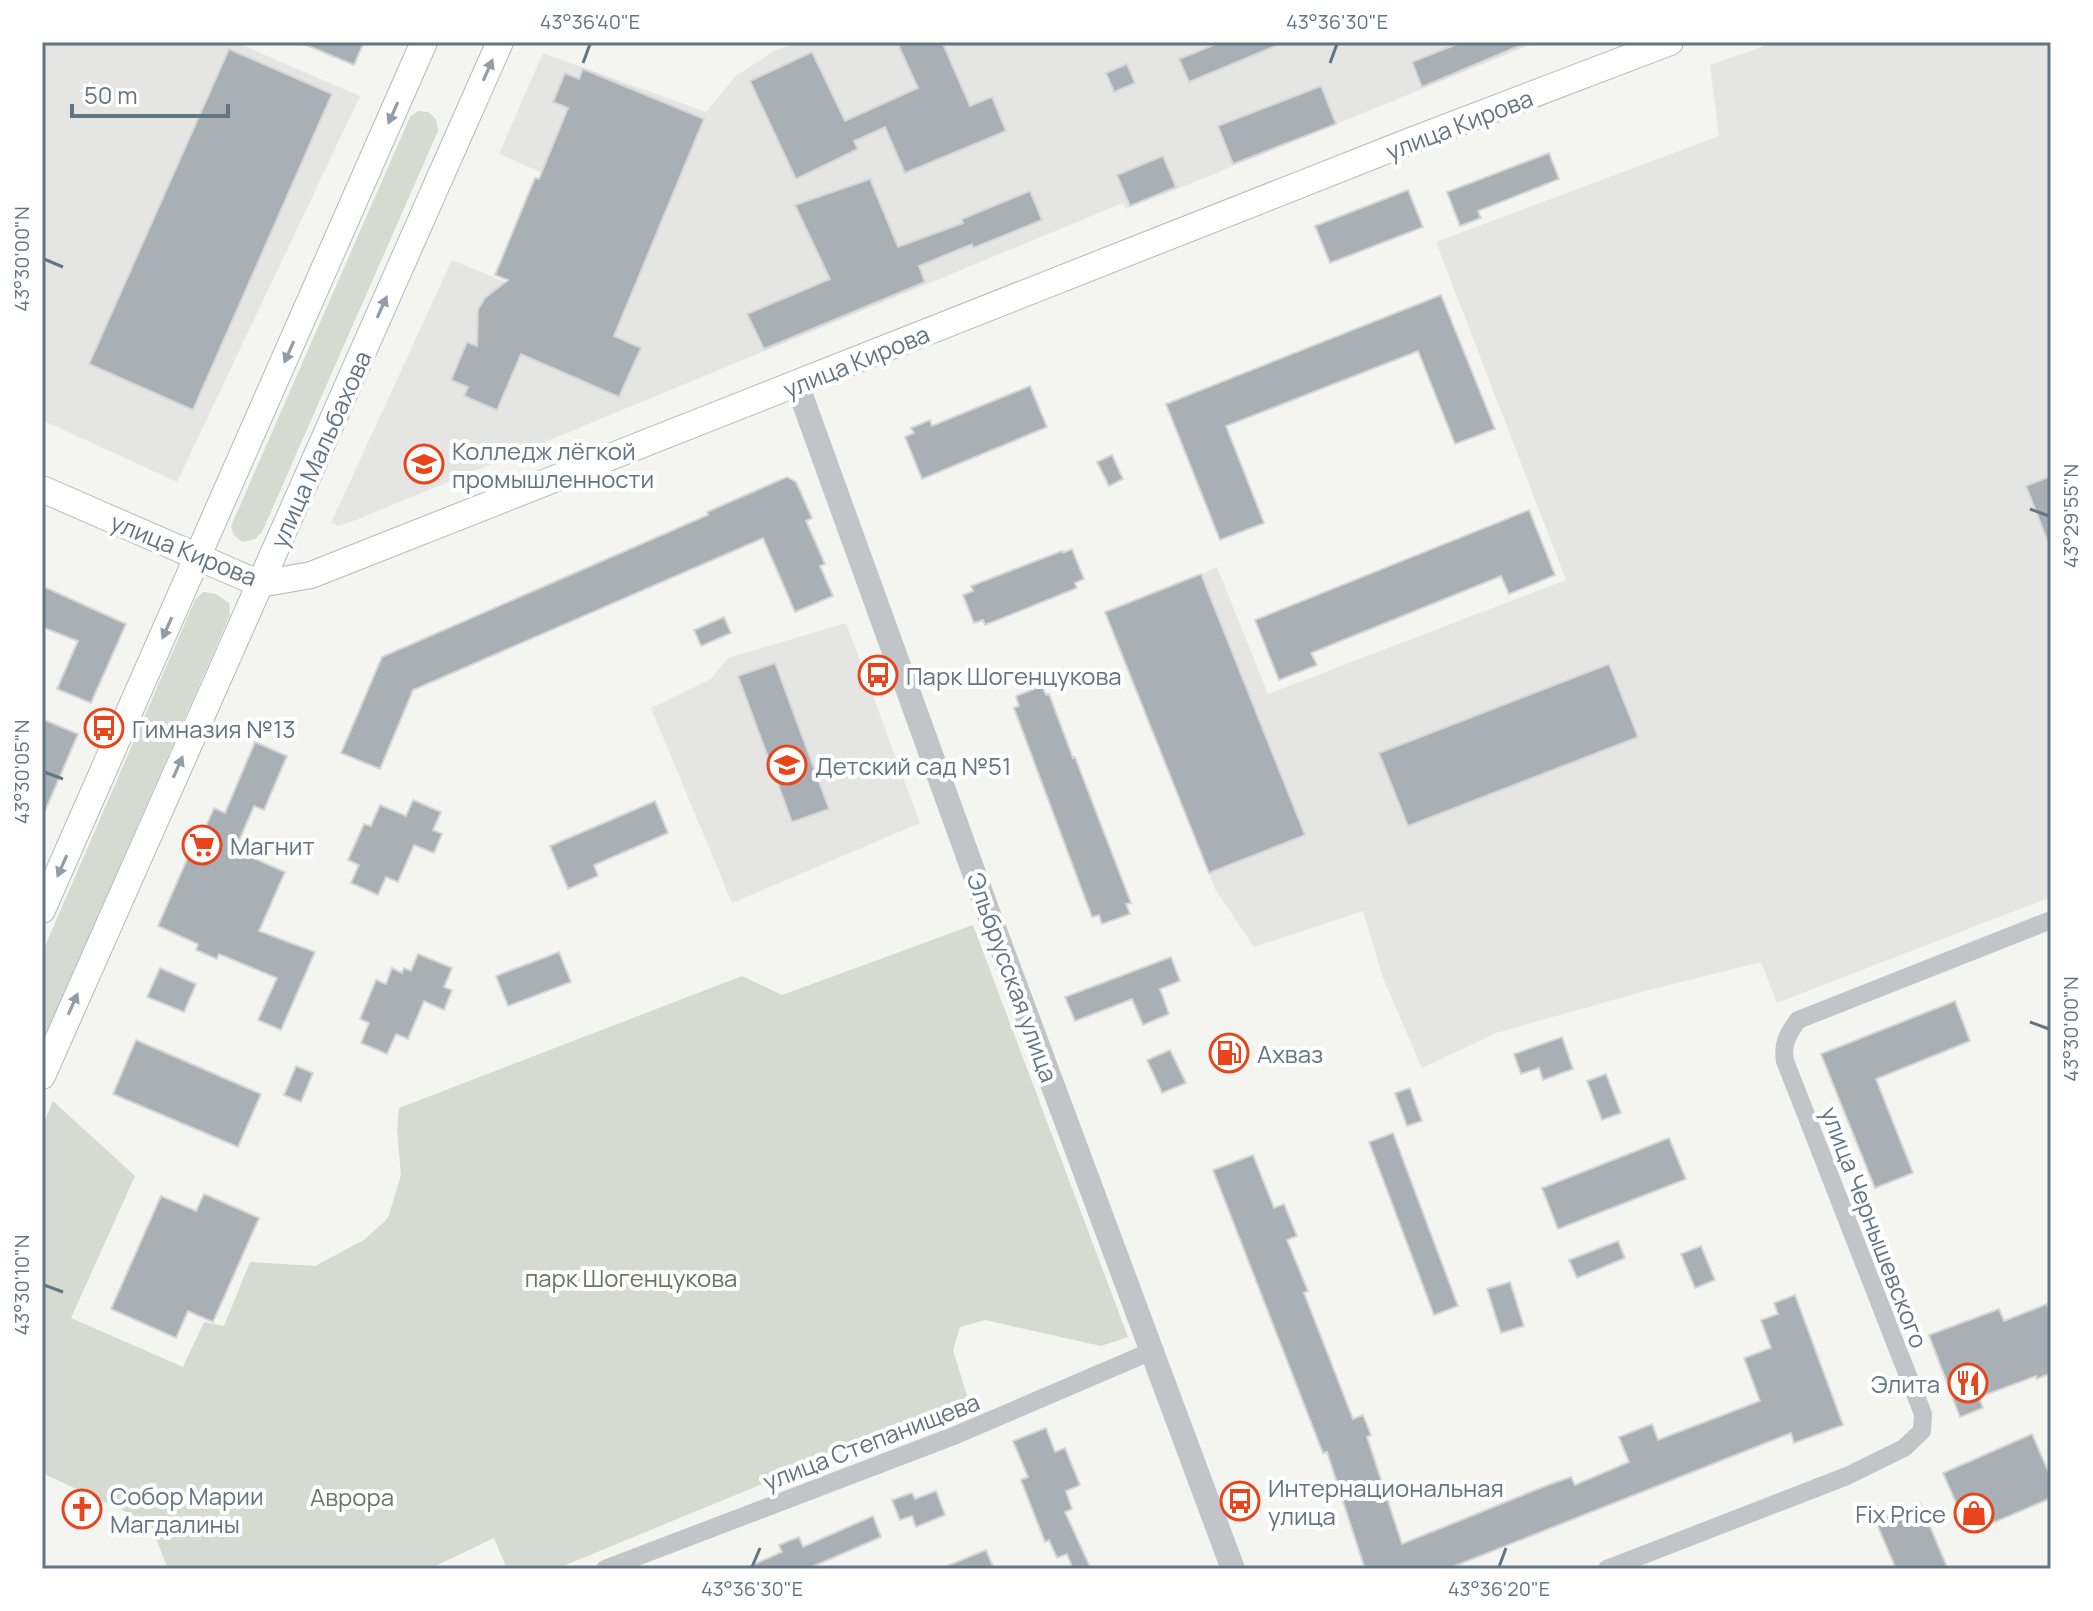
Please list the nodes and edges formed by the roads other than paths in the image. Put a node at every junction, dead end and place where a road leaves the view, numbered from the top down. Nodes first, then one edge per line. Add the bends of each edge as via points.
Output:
1 (424, 42) edge
2 (500, 42) edge
3 (1670, 42) edge
4 (797, 384) junction
5 (42, 489) edge
6 (199, 557) junction
7 (260, 584) junction
8 (42, 910) edge
9 (2051, 920) edge
10 (42, 1076) edge
11 (1152, 1351) junction
12 (605, 1569) edge
13 (1233, 1569) edge
14 (1607, 1569) edge

1 -> 6 main road
7 -> 2 main road, улица Мальбахова
3 - 4 main road, улица Кирова
4 - 7 main road, улица Кирова via 311,575
4 - 11 street, Эльбрусская улица
5 - 6 main road, улица Кирова
6 - 7 main road, улица Кирова
6 -> 8 main road
10 -> 7 main road, улица Мальбахова
9 - 14 street, улица Чернышевского via 1798,1020 1783,1047 1923,1414 1922,1431 1904,1448 1847,1476
11 - 12 street, улица Степанищева via 956,1435
11 - 13 street, Эльбрусская улица

